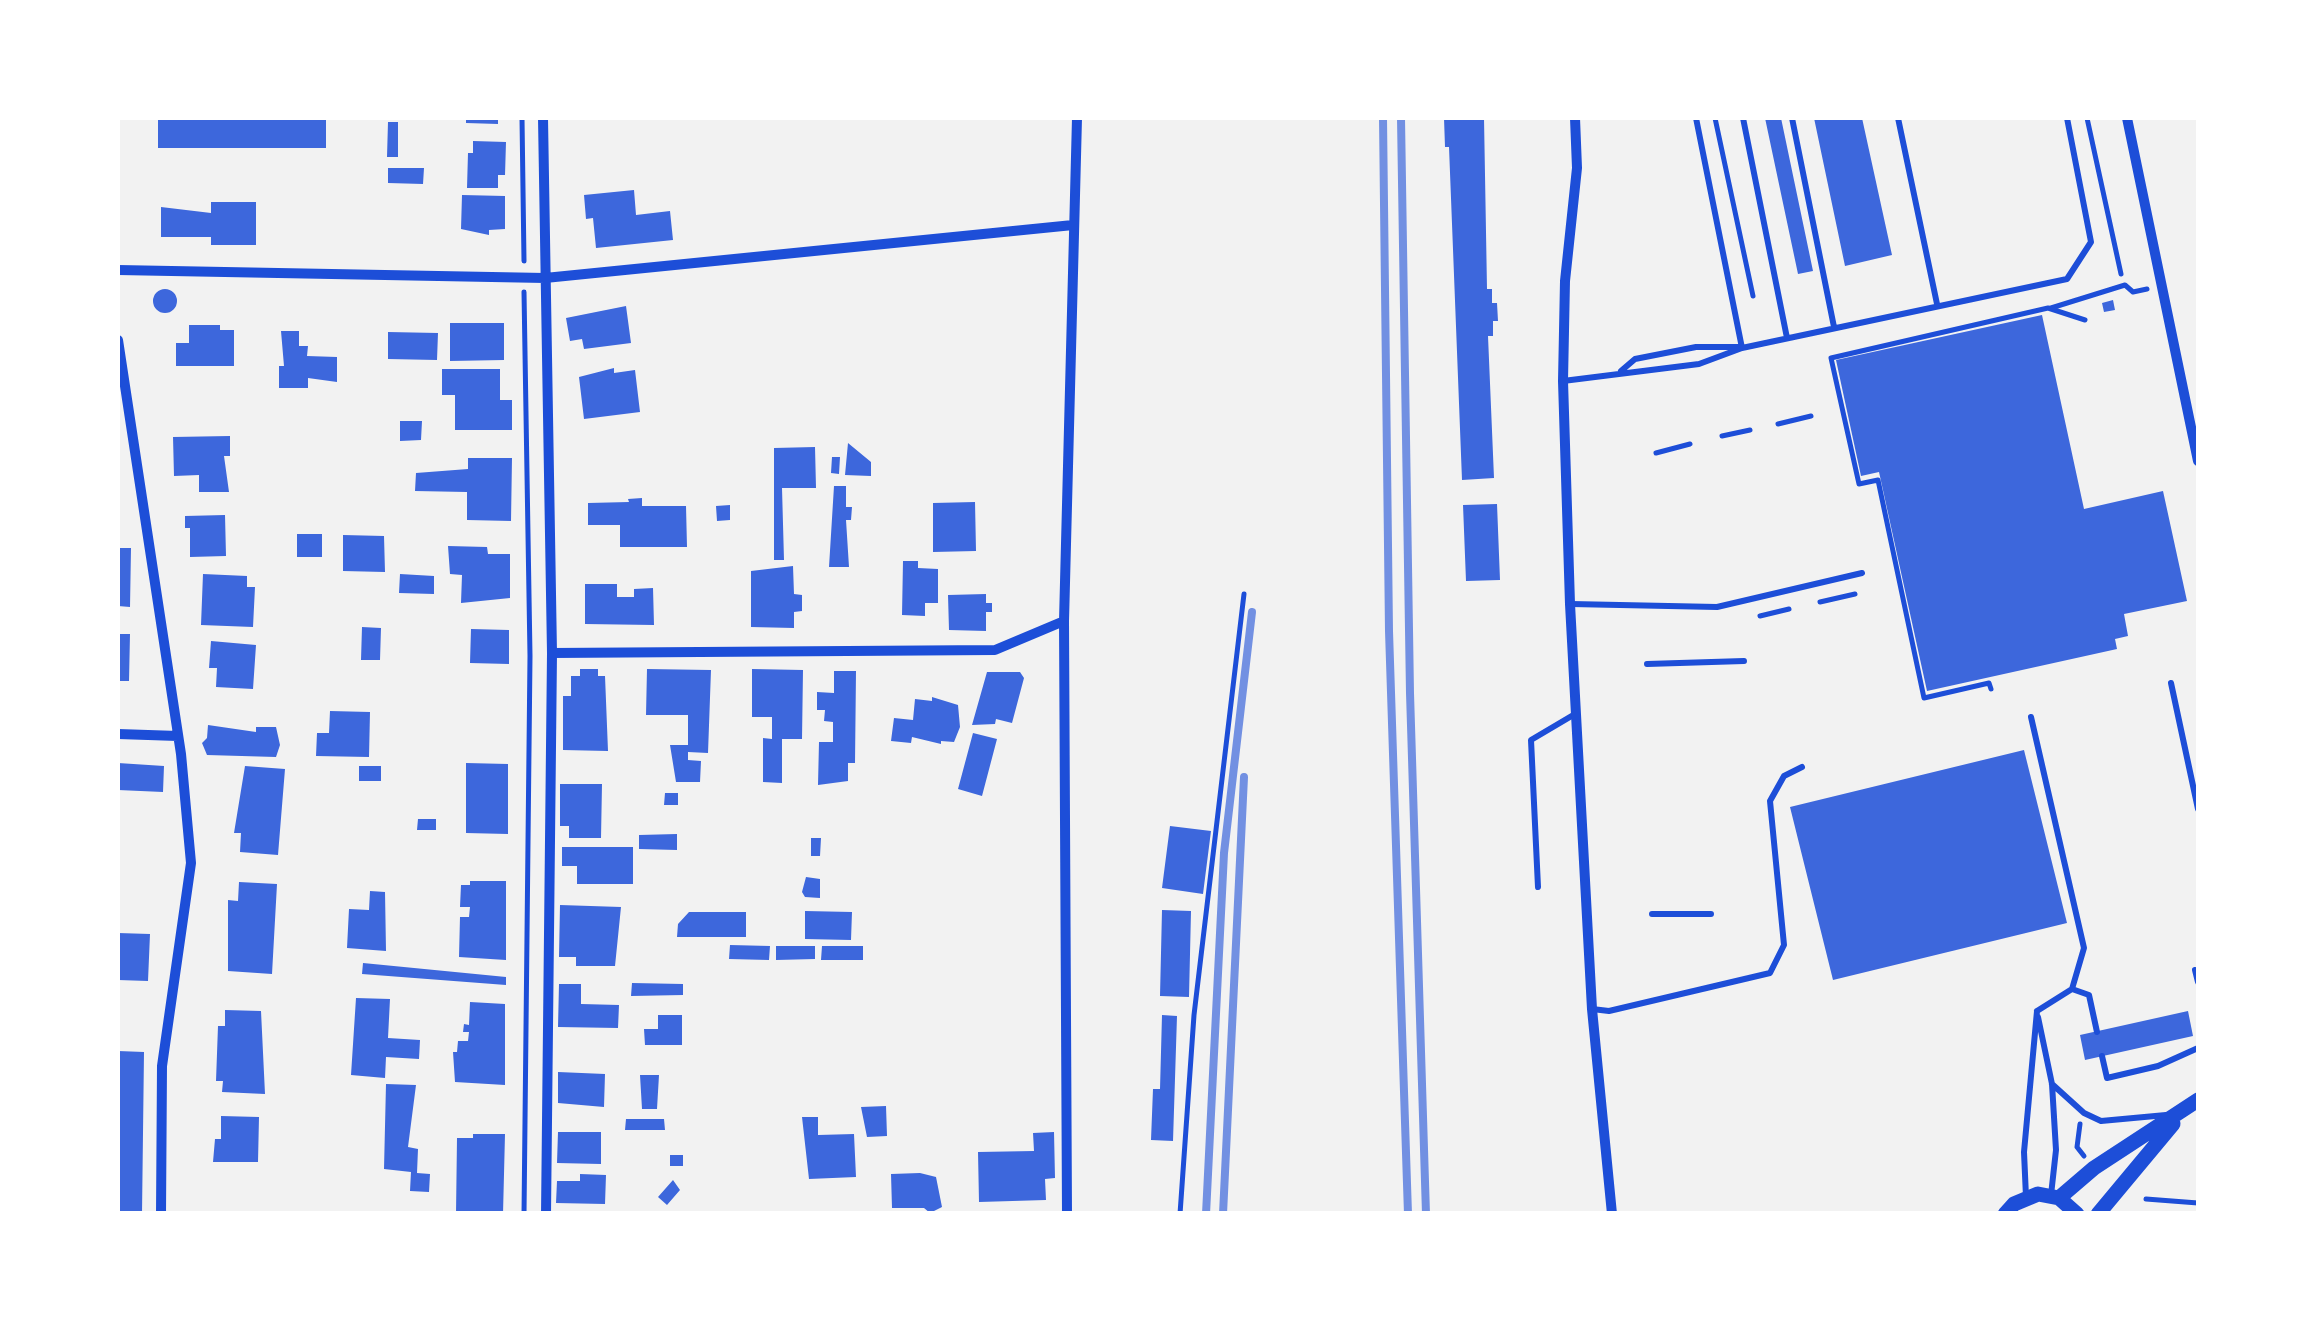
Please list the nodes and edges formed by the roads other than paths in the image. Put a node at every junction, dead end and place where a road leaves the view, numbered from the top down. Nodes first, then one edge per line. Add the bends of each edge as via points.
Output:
1 (543, 118) edge
2 (1077, 118) edge
3 (1575, 118) edge
4 (1696, 118) edge
5 (1742, 118) edge
6 (1792, 118) edge
7 (1898, 118) edge
8 (2067, 118) edge
9 (2127, 118) edge
10 (1073, 225) junction
11 (118, 270) edge
12 (545, 278) junction
13 (1936, 304) junction
14 (1834, 326) junction
15 (1787, 338) junction
16 (118, 340) edge
17 (1742, 348) junction
18 (1620, 371) junction
19 (1563, 381) junction
20 (2198, 461) edge
21 (1862, 573) dead end
22 (1570, 604) junction
23 (1064, 620) junction
24 (552, 653) junction
25 (1744, 661) dead end
26 (1647, 664) dead end
27 (2171, 684) dead end
28 (1576, 713) junction
29 (2030, 717) dead end
30 (118, 734) edge
31 (178, 736) junction
32 (1802, 767) dead end
33 (2198, 809) edge
34 (1538, 887) dead end
35 (1652, 914) dead end
36 (1711, 914) dead end
37 (2196, 970) dead end
38 (2198, 982) edge
39 (2072, 989) junction
40 (1592, 1009) junction
41 (2036, 1011) junction
42 (2096, 1032) dead end
43 (2198, 1048) edge
44 (2102, 1056) dead end
45 (2052, 1084) junction
46 (2198, 1100) edge
47 (2182, 1113) junction
48 (2055, 1196) junction
49 (2026, 1197) junction
50 (161, 1214) edge
51 (546, 1214) edge
52 (1067, 1214) edge
53 (1612, 1214) edge
54 (2005, 1214) edge
55 (2077, 1214) edge
56 (2098, 1214) edge

1 - 12 street
2 - 10 street
3 - 19 street
4 - 17 lane
5 - 15 lane
6 - 14 lane
7 - 13 lane
8 - 13 lane via 2091,242 2080,264 2067,278
9 - 20 street
10 - 12 street
10 - 23 street
11 - 12 street
12 - 24 street
13 - 14 lane
14 - 15 lane
15 - 17 lane
16 - 31 street
17 - 18 lane via 1699,364 1637,375
17 - 18 lane via 1696,347 1635,359
18 - 19 lane
19 - 22 street
21 - 22 lane via 1717,607
22 - 28 street
23 - 24 street via 995,650
23 - 52 street
24 - 51 street
25 - 26 lane
27 - 33 lane
28 - 34 lane via 1531,740
28 - 40 street
29 - 39 lane via 2084,948
30 - 31 street
31 - 50 street via 191,863 162,1066
32 - 40 lane via 1784,776 1770,801 1784,945 1770,972
35 - 36 lane
37 - 38 lane
39 - 41 lane
39 - 42 lane via 2089,994
40 - 53 street
41 - 45 lane
41 - 49 lane
43 - 44 lane via 2106,1078
45 - 47 lane via 2101,1121
45 - 48 lane
46 - 47 street
47 - 48 street
47 - 56 street
48 - 49 street
48 - 55 street
49 - 54 street

